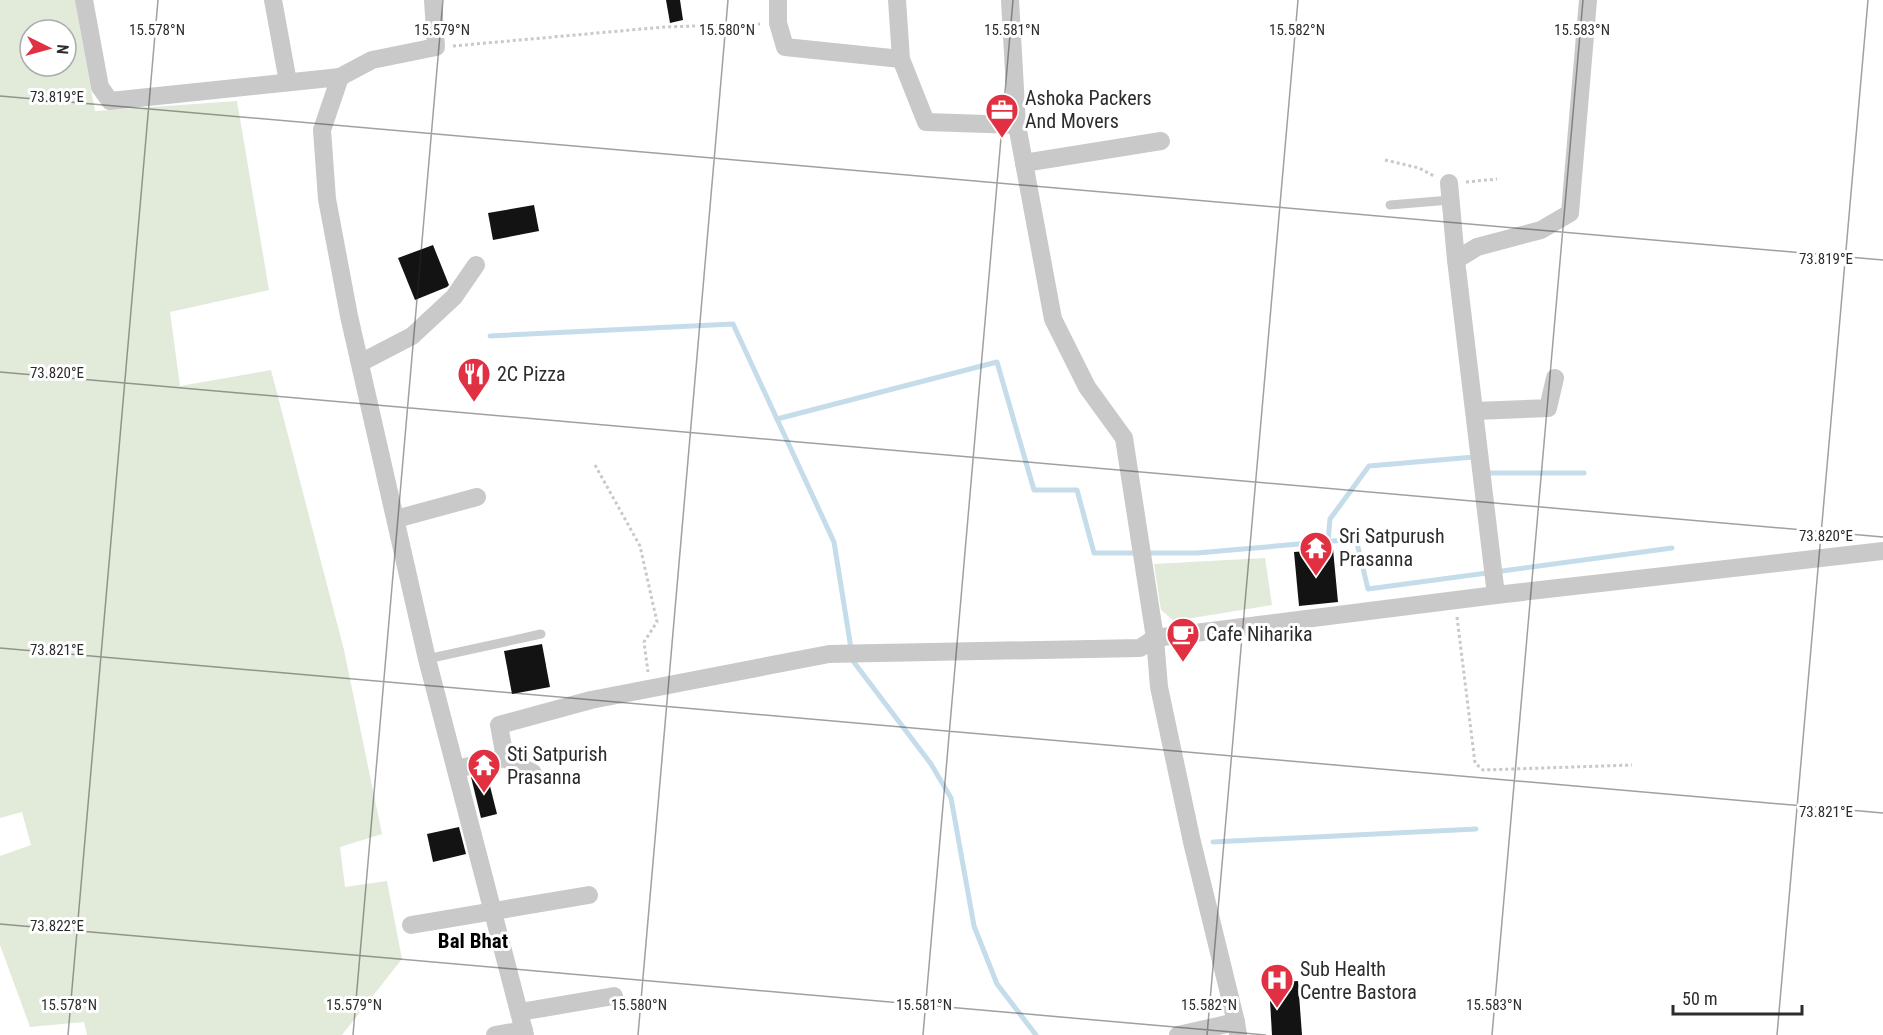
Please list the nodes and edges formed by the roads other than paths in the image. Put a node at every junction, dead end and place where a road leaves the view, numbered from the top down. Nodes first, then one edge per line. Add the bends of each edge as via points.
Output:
1 (84, 0) edge
2 (273, 0) edge
3 (433, 0) edge
4 (778, 0) edge
5 (897, 0) edge
6 (1010, 0) edge
7 (1588, 0) edge
8 (901, 59) junction
9 (340, 77) junction
10 (288, 82) junction
11 (1017, 125) junction
12 (1161, 141) dead end
13 (1024, 163) junction
14 (1450, 192) joint
15 (1390, 205) dead end
16 (1456, 260) junction
17 (476, 265) dead end
18 (360, 363) junction
19 (1555, 378) dead end
20 (1475, 411) junction
21 (477, 497) dead end
22 (396, 519) junction
23 (1883, 551) edge
24 (1496, 595) junction
25 (541, 634) dead end
26 (1155, 638) junction
27 (427, 659) junction
28 (505, 758) junction
29 (456, 769) junction
30 (533, 773) dead end
31 (589, 895) dead end
32 (494, 910) junction
33 (411, 925) dead end
34 (614, 996) dead end
35 (520, 1012) junction
36 (1237, 1028) edge
37 (524, 1032) edge
38 (495, 1035) edge
39 (1178, 1035) edge

1 - 10 street via 100,87 110,101
2 - 10 street
3 - 9 street via 436,47 372,60
4 - 8 street via 778,23 785,47
5 - 8 street
6 - 11 street
7 - 16 street via 1570,213 1541,230 1477,247
8 - 11 street via 926,122
9 - 10 street
9 - 18 street via 322,130 327,199
11 - 13 street
12 - 13 street
13 - 26 street via 1053,319 1087,387 1124,438
14 - 15 lane
14 - 16 street
16 - 20 street
17 - 18 street via 454,297 412,336
18 - 22 street
19 - 20 street via 1548,408
20 - 24 street
21 - 22 street
22 - 27 street
23 - 24 street
24 - 26 street
25 - 27 lane
26 - 28 street via 1140,648 829,654 591,700 499,725
26 - 36 street via 1161,698
27 - 29 street
28 - 29 street
28 - 30 street
29 - 32 street
31 - 32 street
32 - 33 street
32 - 35 street
34 - 35 street
35 - 37 street
36 - 39 street
37 - 38 street

